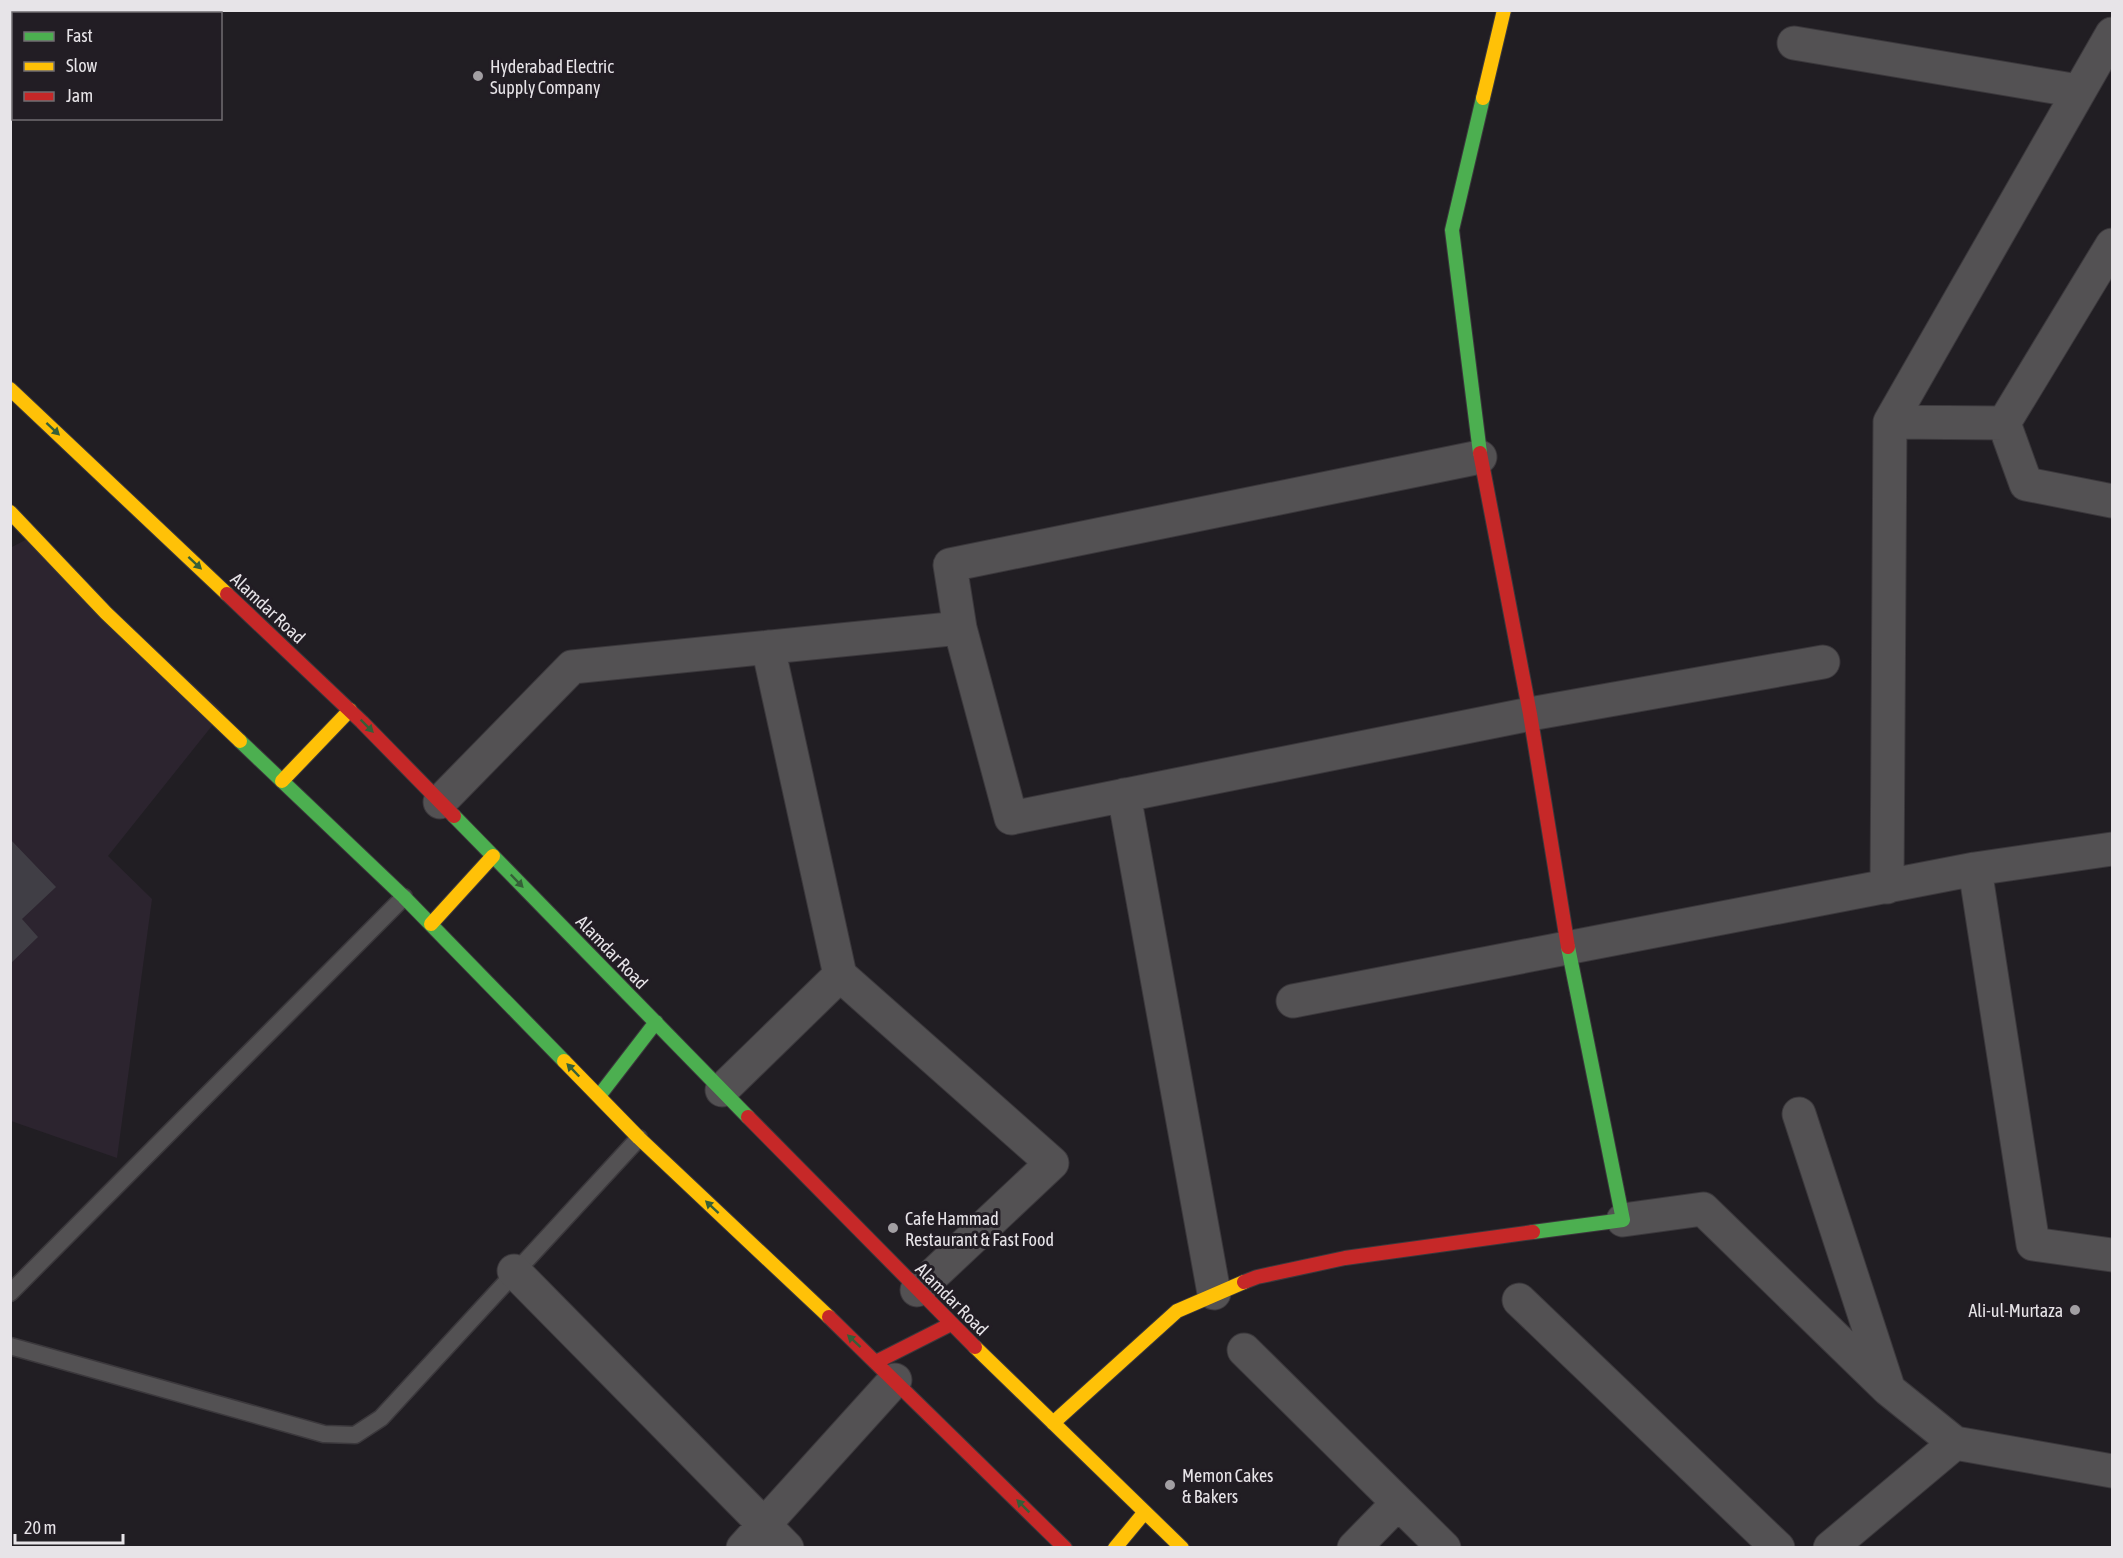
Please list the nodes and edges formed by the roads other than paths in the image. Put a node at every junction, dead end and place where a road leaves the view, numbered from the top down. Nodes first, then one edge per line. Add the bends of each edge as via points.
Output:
1 (1504, 10) edge
2 (2112, 34) edge
3 (1794, 43) dead end
4 (2078, 91) junction
5 (2112, 245) edge
6 (10, 389) edge
7 (1890, 422) junction
8 (2004, 423) junction
9 (1480, 457) junction
10 (2112, 501) edge
11 (10, 512) edge
12 (960, 628) junction
13 (768, 647) junction
14 (1823, 662) dead end
15 (350, 710) junction
16 (1530, 714) junction
17 (282, 780) junction
18 (1124, 795) junction
19 (440, 802) junction
20 (2112, 849) edge
21 (493, 856) junction
22 (1975, 869) junction
23 (1887, 887) junction
24 (404, 897) junction
25 (431, 924) junction
26 (1568, 948) junction
27 (840, 975) junction
28 (1293, 1001) dead end
29 (656, 1023) junction
30 (722, 1090) junction
31 (599, 1096) junction
32 (1799, 1114) dead end
33 (639, 1138) junction
34 (1623, 1220) junction
35 (2112, 1255) edge
36 (514, 1270) junction
37 (916, 1290) junction
38 (10, 1293) edge
39 (1214, 1293) junction
40 (1519, 1300) dead end
41 (951, 1324) junction
42 (10, 1346) edge
43 (1244, 1350) dead end
44 (886, 1371) junction
45 (1888, 1389) junction
46 (1053, 1423) junction
47 (1955, 1443) junction
48 (2112, 1472) edge
49 (1398, 1503) junction
50 (1144, 1513) junction
51 (765, 1540) edge
52 (1065, 1548) edge
53 (1115, 1548) edge
54 (1182, 1548) edge
55 (1353, 1548) edge
56 (1444, 1548) edge
57 (1778, 1548) edge
58 (1830, 1548) edge

1 - 9 street via 1452,230
2 - 4 street
3 - 4 street
4 - 7 street
5 - 8 street
6 -> 15 street, Alamdar Road
7 - 8 street
7 - 23 street
8 - 10 street via 2026,484
9 - 12 street via 950,565
9 - 16 street
11 - 17 street via 106,613
12 - 13 street
12 - 18 street via 1011,818
13 - 19 street via 572,667
13 - 27 street
14 - 16 street
15 - 17 street
15 -> 19 street, Alamdar Road
16 - 18 street
16 - 26 street
17 - 24 street
18 - 39 street
19 - 21 street, Alamdar Road
20 - 22 street
21 - 25 street
21 -> 29 street, Alamdar Road
22 - 23 street
22 - 35 street via 2033,1244
23 - 26 street
24 - 25 street
24 - 38 lane
31 -> 25 street
26 - 28 street
26 - 34 street
27 - 30 street
27 - 37 street via 1052,1164
29 - 30 street, Alamdar Road
29 - 31 street
30 - 37 street, Alamdar Road
31 - 33 street
32 - 45 street
33 - 36 lane
44 -> 33 street
34 - 39 street via 1345,1258 1257,1278
34 - 45 street via 1703,1209
36 - 42 lane via 381,1418 354,1435 324,1434
36 - 51 street
37 - 41 street, Alamdar Road
39 - 46 street via 1177,1311
40 - 57 street
41 - 44 street
41 - 46 street, Alamdar Road
43 - 49 street
44 - 51 street
52 -> 44 street
45 - 47 street
46 - 50 street, Alamdar Road
47 - 48 street
47 - 58 street
49 - 55 street
49 - 56 street
50 - 53 street
50 - 54 street, Alamdar Road

